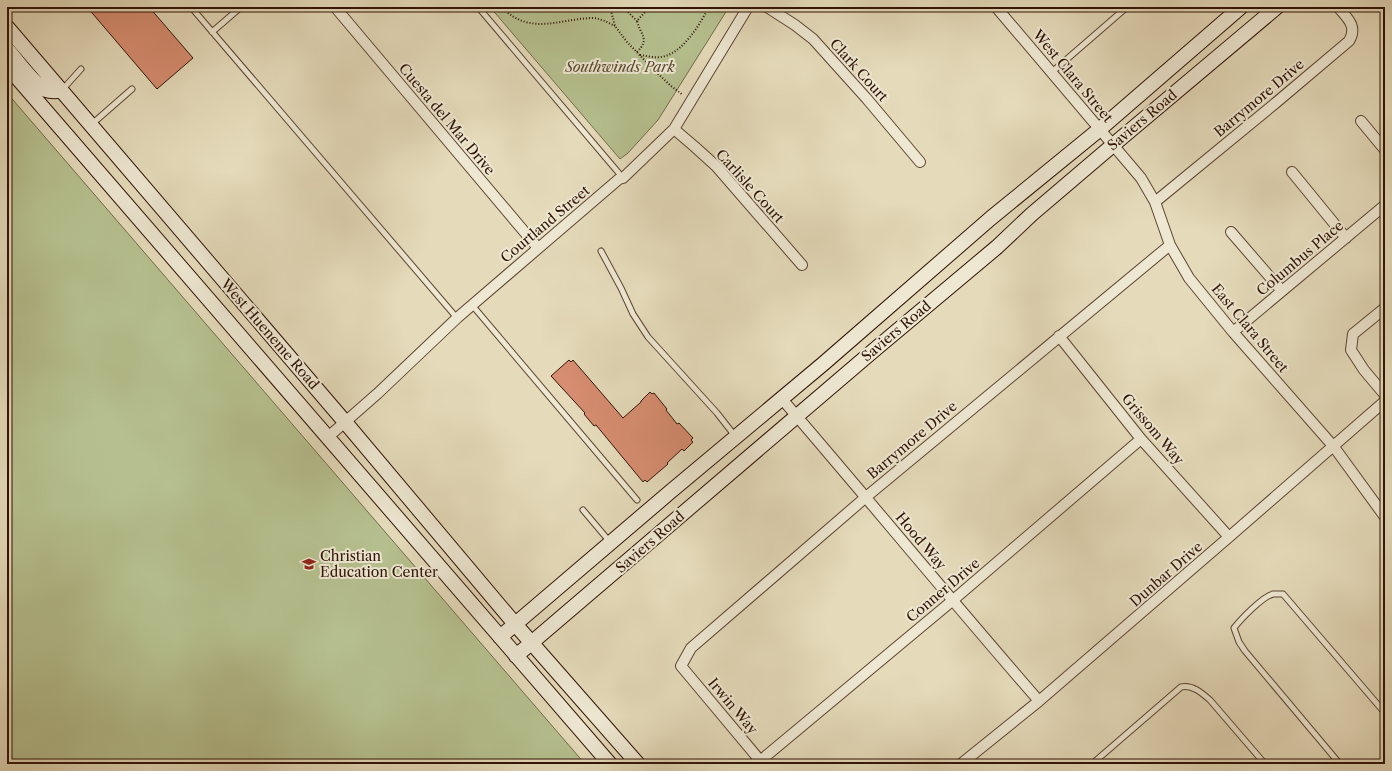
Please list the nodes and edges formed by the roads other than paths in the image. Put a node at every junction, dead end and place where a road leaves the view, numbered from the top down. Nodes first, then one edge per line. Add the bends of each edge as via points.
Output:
1 (191, 7) edge
2 (241, 7) edge
3 (335, 7) edge
4 (478, 7) edge
5 (748, 7) edge
6 (767, 7) edge
7 (1127, 7) edge
8 (1241, 7) edge
9 (1277, 7) edge
10 (1338, 7) edge
11 (999, 8) edge
12 (7, 27) edge
13 (212, 32) junction
14 (7, 49) edge
15 (7, 66) edge
16 (81, 69) dead end
17 (1052, 72) junction
18 (132, 89) dead end
19 (61, 91) junction
20 (1361, 121) dead end
21 (91, 125) junction
22 (674, 129) junction
23 (1100, 129) junction
24 (1114, 145) junction
25 (1385, 150) edge
26 (920, 162) dead end
27 (1292, 172) dead end
28 (623, 178) junction
29 (1155, 202) junction
30 (1385, 205) edge
31 (1231, 232) dead end
32 (1346, 238) junction
33 (1170, 244) junction
34 (538, 248) junction
35 (601, 251) dead end
36 (802, 265) dead end
37 (1282, 290) junction
38 (472, 305) junction
39 (1385, 308) edge
40 (457, 318) junction
41 (1234, 332) junction
42 (1059, 336) junction
43 (1385, 395) edge
44 (782, 399) junction
45 (1385, 401) edge
46 (797, 416) junction
47 (345, 422) junction
48 (328, 437) junction
49 (736, 437) junction
50 (1142, 439) junction
51 (1334, 446) junction
52 (866, 497) junction
53 (637, 500) dead end
54 (583, 510) dead end
55 (1385, 516) edge
56 (1229, 537) junction
57 (611, 542) junction
58 (952, 601) junction
59 (515, 624) junction
60 (500, 637) junction
61 (532, 642) junction
62 (516, 656) junction
63 (681, 666) joint
64 (1039, 701) junction
65 (1385, 713) edge
66 (762, 762) edge
67 (610, 764) edge
68 (638, 764) edge
69 (961, 764) edge
70 (1092, 764) edge
71 (1265, 764) edge
72 (1340, 764) edge

1 - 13 lane
2 - 13 lane
3 - 34 street, Cuesta del Mar Drive
4 - 28 lane
5 - 22 street, Courtland Street
6 - 26 street, Clark Court via 813,39
7 - 17 lane
8 - 23 main road, Saviers Road
9 - 24 main road, Saviers Road
10 - 29 street, Barrymore Drive via 1352,24 1352,36 1349,40
11 - 17 street, West Clara Street
12 - 19 main road, West Hueneme Road
13 - 40 lane
14 - 19 main road via 39,85 46,90
15 - 48 main road, West Hueneme Road
16 - 19 lane
17 - 23 street, West Clara Street
18 - 21 lane
19 - 21 main road, West Hueneme Road
20 - 25 street
21 - 47 main road, West Hueneme Road
22 - 28 street, Courtland Street
22 - 36 street, Carlisle Court via 716,166
23 - 24 street, West Clara Street
23 - 44 main road, Saviers Road via 991,218
24 - 29 street, East Clara Street via 1141,178
24 - 46 main road, Saviers Road
27 - 32 street
28 - 34 street, Courtland Street
29 - 33 street, East Clara Street
30 - 32 street, Columbus Place
31 - 37 street
32 - 37 street, Columbus Place
33 - 41 street, East Clara Street via 1189,278
33 - 42 street, Barrymore Drive
34 - 38 street, Courtland Street
35 - 49 lane via 633,314 648,337
37 - 41 street, Columbus Place
38 - 40 street, Courtland Street
38 - 53 lane
39 - 43 street via 1353,334 1351,350
40 - 47 street, Courtland Street
41 - 51 street, East Clara Street
42 - 50 street, Grissom Way
42 - 52 street, Barrymore Drive
44 - 46 street, Hood Way
44 - 49 main road, Saviers Road
45 - 51 street, Dunbar Drive
46 - 52 street, Hood Way
46 - 61 main road, Saviers Road
47 - 48 street, Courtland Street
47 - 59 main road, West Hueneme Road
48 - 60 main road, West Hueneme Road
49 - 57 main road, Saviers Road
50 - 56 street, Grissom Way
50 - 58 street, Conner Drive
51 - 55 street, East Clara Street
51 - 56 street, Dunbar Drive
52 - 58 street, Hood Way
52 - 63 street, Barrymore Drive via 691,648
54 - 57 lane
56 - 64 street, Dunbar Drive
57 - 59 main road, Saviers Road
58 - 64 street, Hood Way
58 - 66 street, Conner Drive
59 - 60 main road, Saviers Road
59 - 61 main road, West Hueneme Road
60 - 62 main road, West Hueneme Road
61 - 62 main road, Saviers Road
61 - 68 main road, West Hueneme Road
62 - 67 main road, West Hueneme Road
63 - 66 street, Irwin Way
64 - 69 street, Dunbar Drive
65 - 72 lane via 1283,594 1272,594 1243,617 1234,628 1244,651
70 - 71 lane via 1185,686 1210,700

